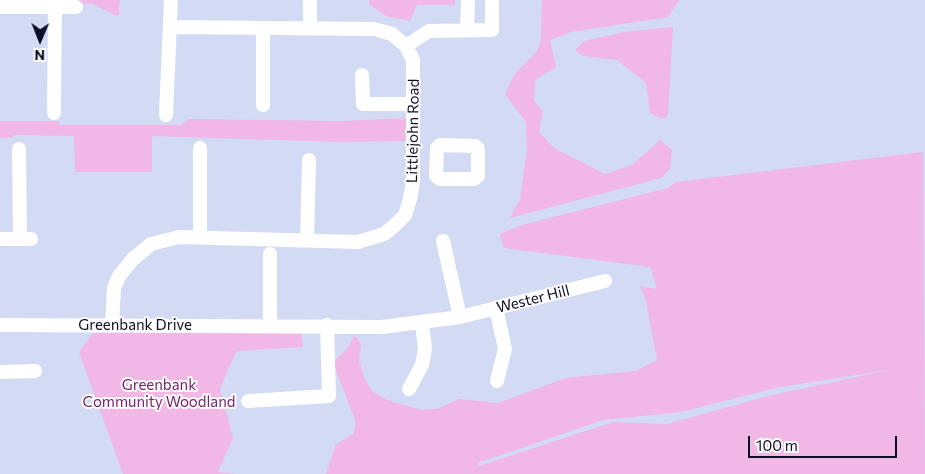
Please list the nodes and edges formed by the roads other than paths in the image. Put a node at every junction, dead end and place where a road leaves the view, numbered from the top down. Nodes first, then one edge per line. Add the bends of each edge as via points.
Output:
1 (171, 0) edge
2 (310, 0) edge
3 (468, 0) edge
4 (492, 0) edge
5 (40, 3) edge
6 (54, 6) junction
7 (0, 7) edge
8 (76, 7) dead end
9 (171, 27) junction
10 (263, 28) junction
11 (310, 28) junction
12 (467, 30) junction
13 (406, 46) junction
14 (362, 75) dead end
15 (413, 104) junction
16 (262, 105) dead end
17 (54, 113) dead end
18 (166, 115) dead end
19 (200, 148) dead end
20 (19, 149) dead end
21 (309, 160) dead end
22 (413, 164) junction
23 (437, 164) dead end
24 (200, 237) junction
25 (0, 239) edge
26 (307, 240) junction
27 (443, 241) dead end
28 (270, 254) dead end
29 (605, 281) dead end
30 (496, 308) junction
31 (460, 317) junction
32 (422, 323) junction
33 (0, 325) edge
34 (270, 325) junction
35 (112, 326) junction
36 (327, 326) junction
37 (35, 371) dead end
38 (0, 372) edge
39 (497, 381) dead end
40 (409, 389) dead end
41 (248, 401) dead end

1 - 9 street
2 - 11 street
3 - 12 street
4 - 12 street via 492,30
5 - 6 street
5 - 7 street
6 - 8 street
6 - 17 street
9 - 10 street
9 - 18 street
10 - 11 street
10 - 16 street
11 - 13 street via 385,30
12 - 13 street via 428,31
13 - 15 street, Littlejohn Road via 413,60
14 - 15 street via 363,104
15 - 22 street, Littlejohn Road
19 - 24 street
20 - 25 street via 26,239
21 - 26 street
22 - 23 street
22 - 26 street, Littlejohn Road via 410,199 404,215 384,234 350,242
24 - 26 street, Littlejohn Road
24 - 35 street, Littlejohn Road via 163,239 133,259 118,276 114,288
27 - 31 street
28 - 34 street
29 - 30 street, Wester Hill
30 - 31 street, Wester Hill
30 - 39 street via 505,349
31 - 32 street, Wester Hill
32 - 36 street, Greenbank Drive via 382,327
32 - 40 street via 425,349 422,365
33 - 35 street, Greenbank Drive
34 - 35 street, Greenbank Drive
34 - 36 street, Greenbank Drive
36 - 41 street via 329,396
37 - 38 street

